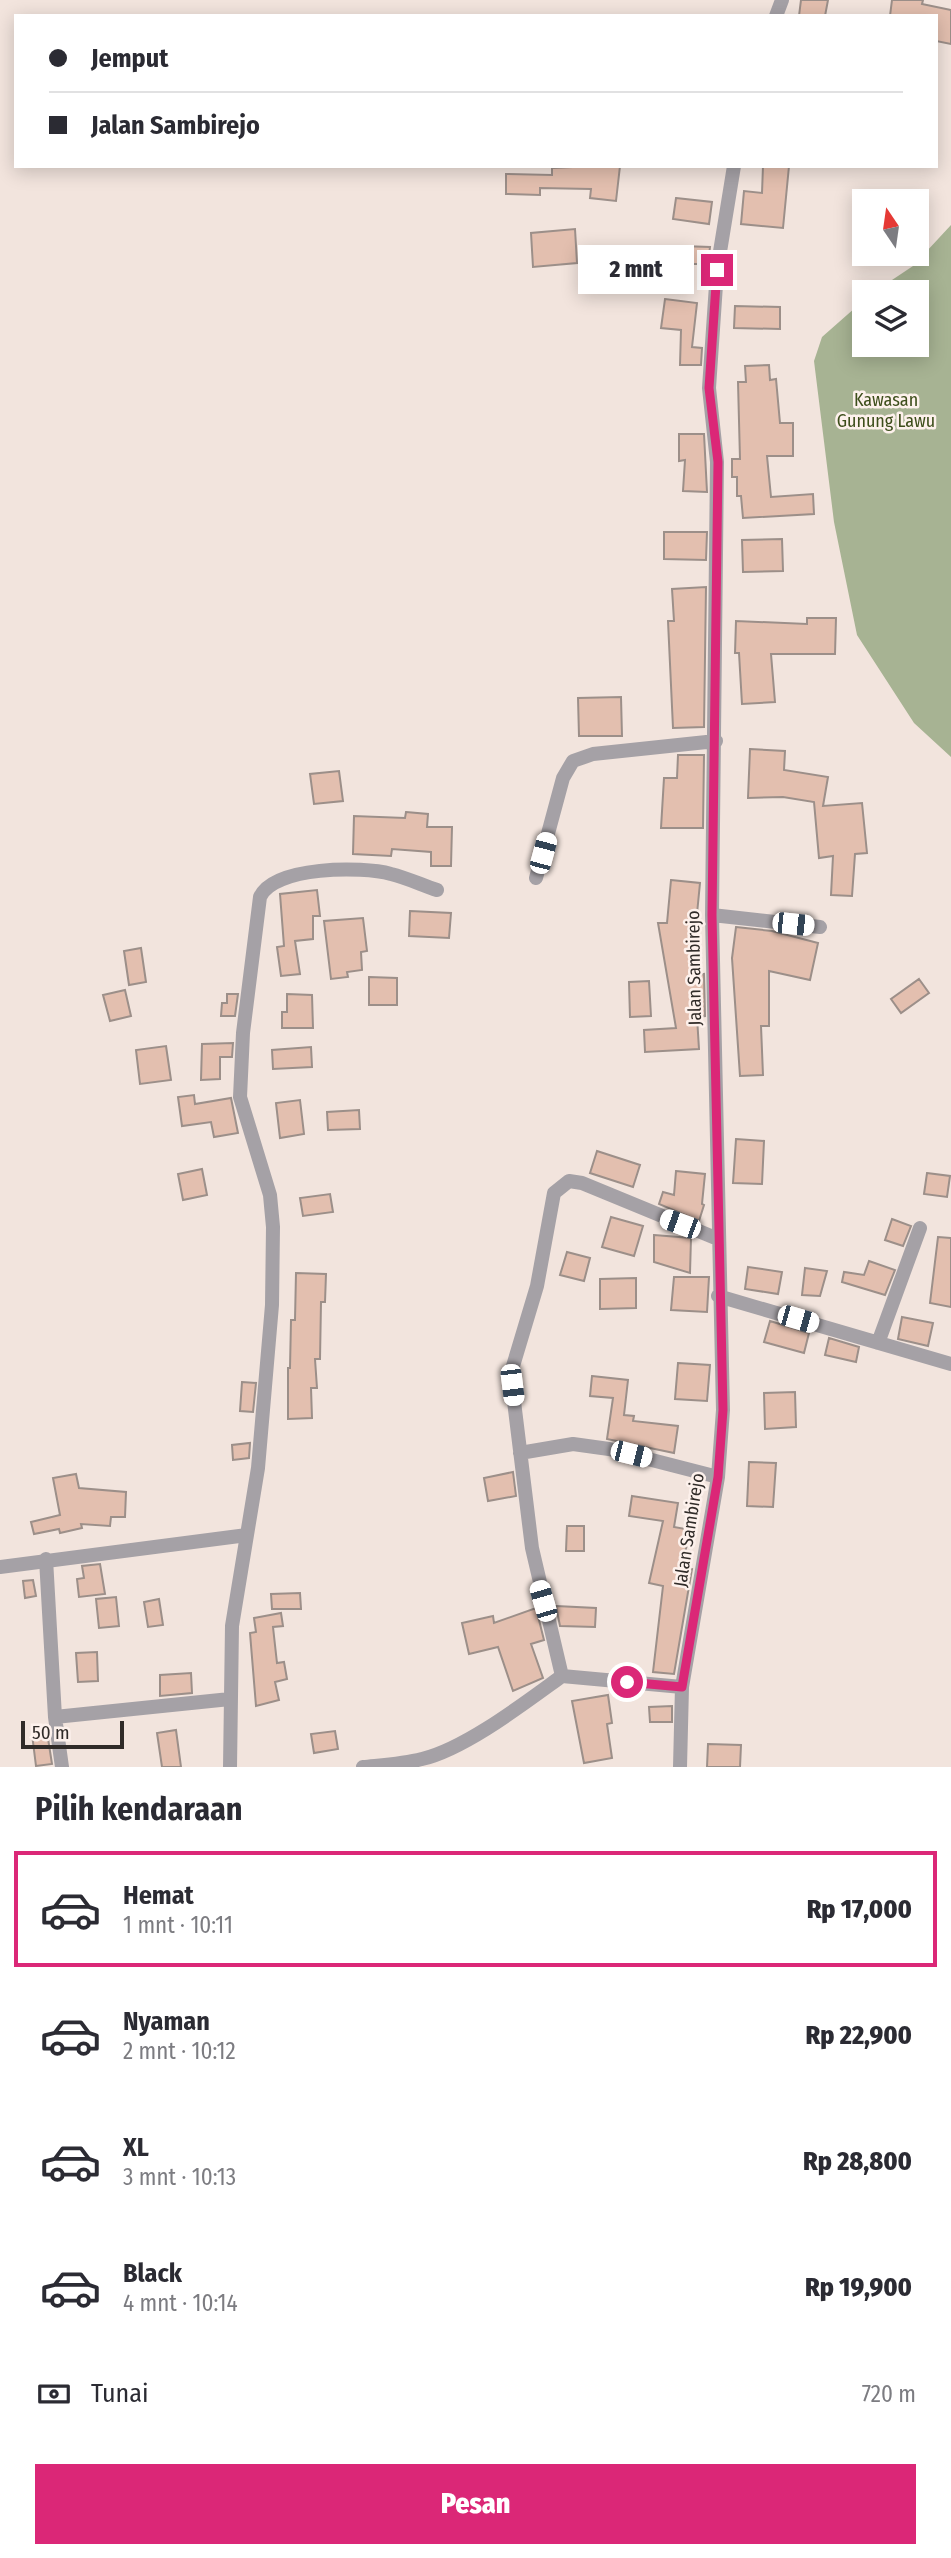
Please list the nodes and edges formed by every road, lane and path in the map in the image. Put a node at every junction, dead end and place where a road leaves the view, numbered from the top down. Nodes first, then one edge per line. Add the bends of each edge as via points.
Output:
1 (734, 168) edge
2 (716, 741) junction
3 (536, 878) dead end
4 (438, 890) dead end
5 (712, 915) junction
6 (820, 927) dead end
7 (920, 1228) dead end
8 (718, 1239) junction
9 (718, 1296) junction
10 (878, 1343) junction
11 (951, 1364) edge
12 (520, 1453) junction
13 (718, 1477) junction
14 (247, 1535) junction
15 (46, 1559) junction
16 (0, 1567) edge
17 (562, 1676) junction
18 (682, 1687) junction
19 (230, 1699) junction
20 (55, 1717) junction
21 (62, 1767) edge
22 (230, 1767) edge
23 (363, 1767) edge
24 (680, 1767) edge

1 - 2 street, Jalan Sambirejo via 717,270 709,388 718,462
2 - 3 street via 593,754 573,761 563,778
2 - 5 street, Jalan Sambirejo
4 - 14 street via 391,874 351,869 277,879 260,897 240,1097 271,1195 274,1227 265,1401
5 - 6 street
5 - 8 street, Jalan Sambirejo
7 - 10 street
8 - 9 street, Jalan Sambirejo
8 - 12 street via 582,1182 559,1186 513,1366
9 - 10 street
9 - 13 street, Jalan Sambirejo via 723,1410
10 - 11 street
12 - 13 street via 572,1444
12 - 17 street via 536,1572
13 - 18 street, Jalan Sambirejo
14 - 15 street
14 - 19 street via 232,1626
15 - 16 street
15 - 20 street
17 - 18 street
17 - 23 street via 448,1749 425,1759
18 - 24 street, Jalan Sambirejo
19 - 20 street
19 - 22 street
20 - 21 street

